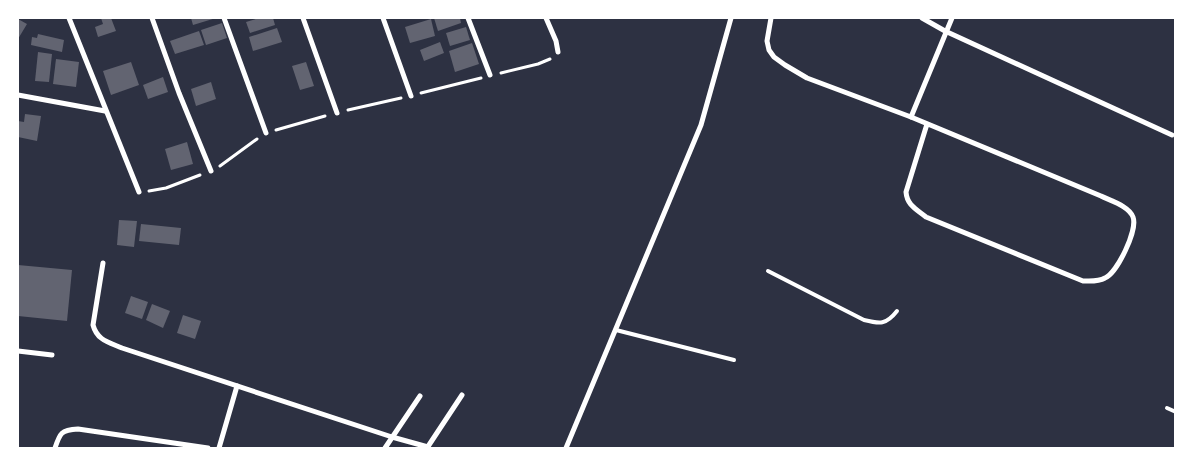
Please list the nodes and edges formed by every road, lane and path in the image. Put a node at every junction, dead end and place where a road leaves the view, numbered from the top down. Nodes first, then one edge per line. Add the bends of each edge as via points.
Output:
1 (69, 18) edge
2 (152, 18) edge
3 (224, 18) edge
4 (303, 18) edge
5 (383, 18) edge
6 (468, 18) edge
7 (546, 18) edge
8 (732, 18) edge
9 (771, 18) edge
10 (922, 18) edge
11 (952, 18) edge
12 (945, 31) junction
13 (558, 52) joint
14 (490, 75) junction
15 (18, 95) edge
16 (411, 96) junction
17 (105, 111) junction
18 (337, 113) junction
19 (911, 118) junction
20 (927, 124) junction
21 (266, 133) junction
22 (1172, 135) dead end
23 (211, 171) junction
24 (139, 192) joint
25 (103, 263) dead end
26 (768, 271) dead end
27 (897, 312) dead end
28 (616, 330) junction
29 (18, 351) edge
30 (52, 356) dead end
31 (734, 360) dead end
32 (237, 386) junction
33 (462, 395) dead end
34 (420, 396) dead end
35 (1167, 408) dead end
36 (1176, 412) edge
37 (392, 437) junction
38 (55, 448) edge
39 (208, 448) edge
40 (219, 448) edge
41 (385, 448) edge
42 (428, 448) edge
43 (566, 448) edge

1 - 17 street
2 - 23 street
3 - 21 street
4 - 18 street
5 - 16 street
6 - 14 street
7 - 13 street
8 - 28 street via 702,126
9 - 19 street via 767,41 769,50 785,65 807,78
10 - 12 street
11 - 12 street
12 - 19 street
12 - 22 street
13 - 14 path via 550,60
14 - 16 path
15 - 17 street
16 - 18 path
17 - 24 street
18 - 21 path
19 - 20 street
20 - 20 street via 1128,210 1134,218 1134,231 1116,269 1107,278 1095,282 1082,281 926,217 911,206 906,200 906,192
21 - 23 path
23 - 24 path via 166,188
25 - 32 street via 93,325 95,334 122,348
26 - 27 lane via 864,320 877,324 889,321
28 - 31 lane
28 - 43 street
29 - 30 street
32 - 37 street
32 - 40 street
33 - 42 street
34 - 37 street
35 - 36 lane
37 - 41 street
37 - 42 street
38 - 39 street via 60,434 78,429

